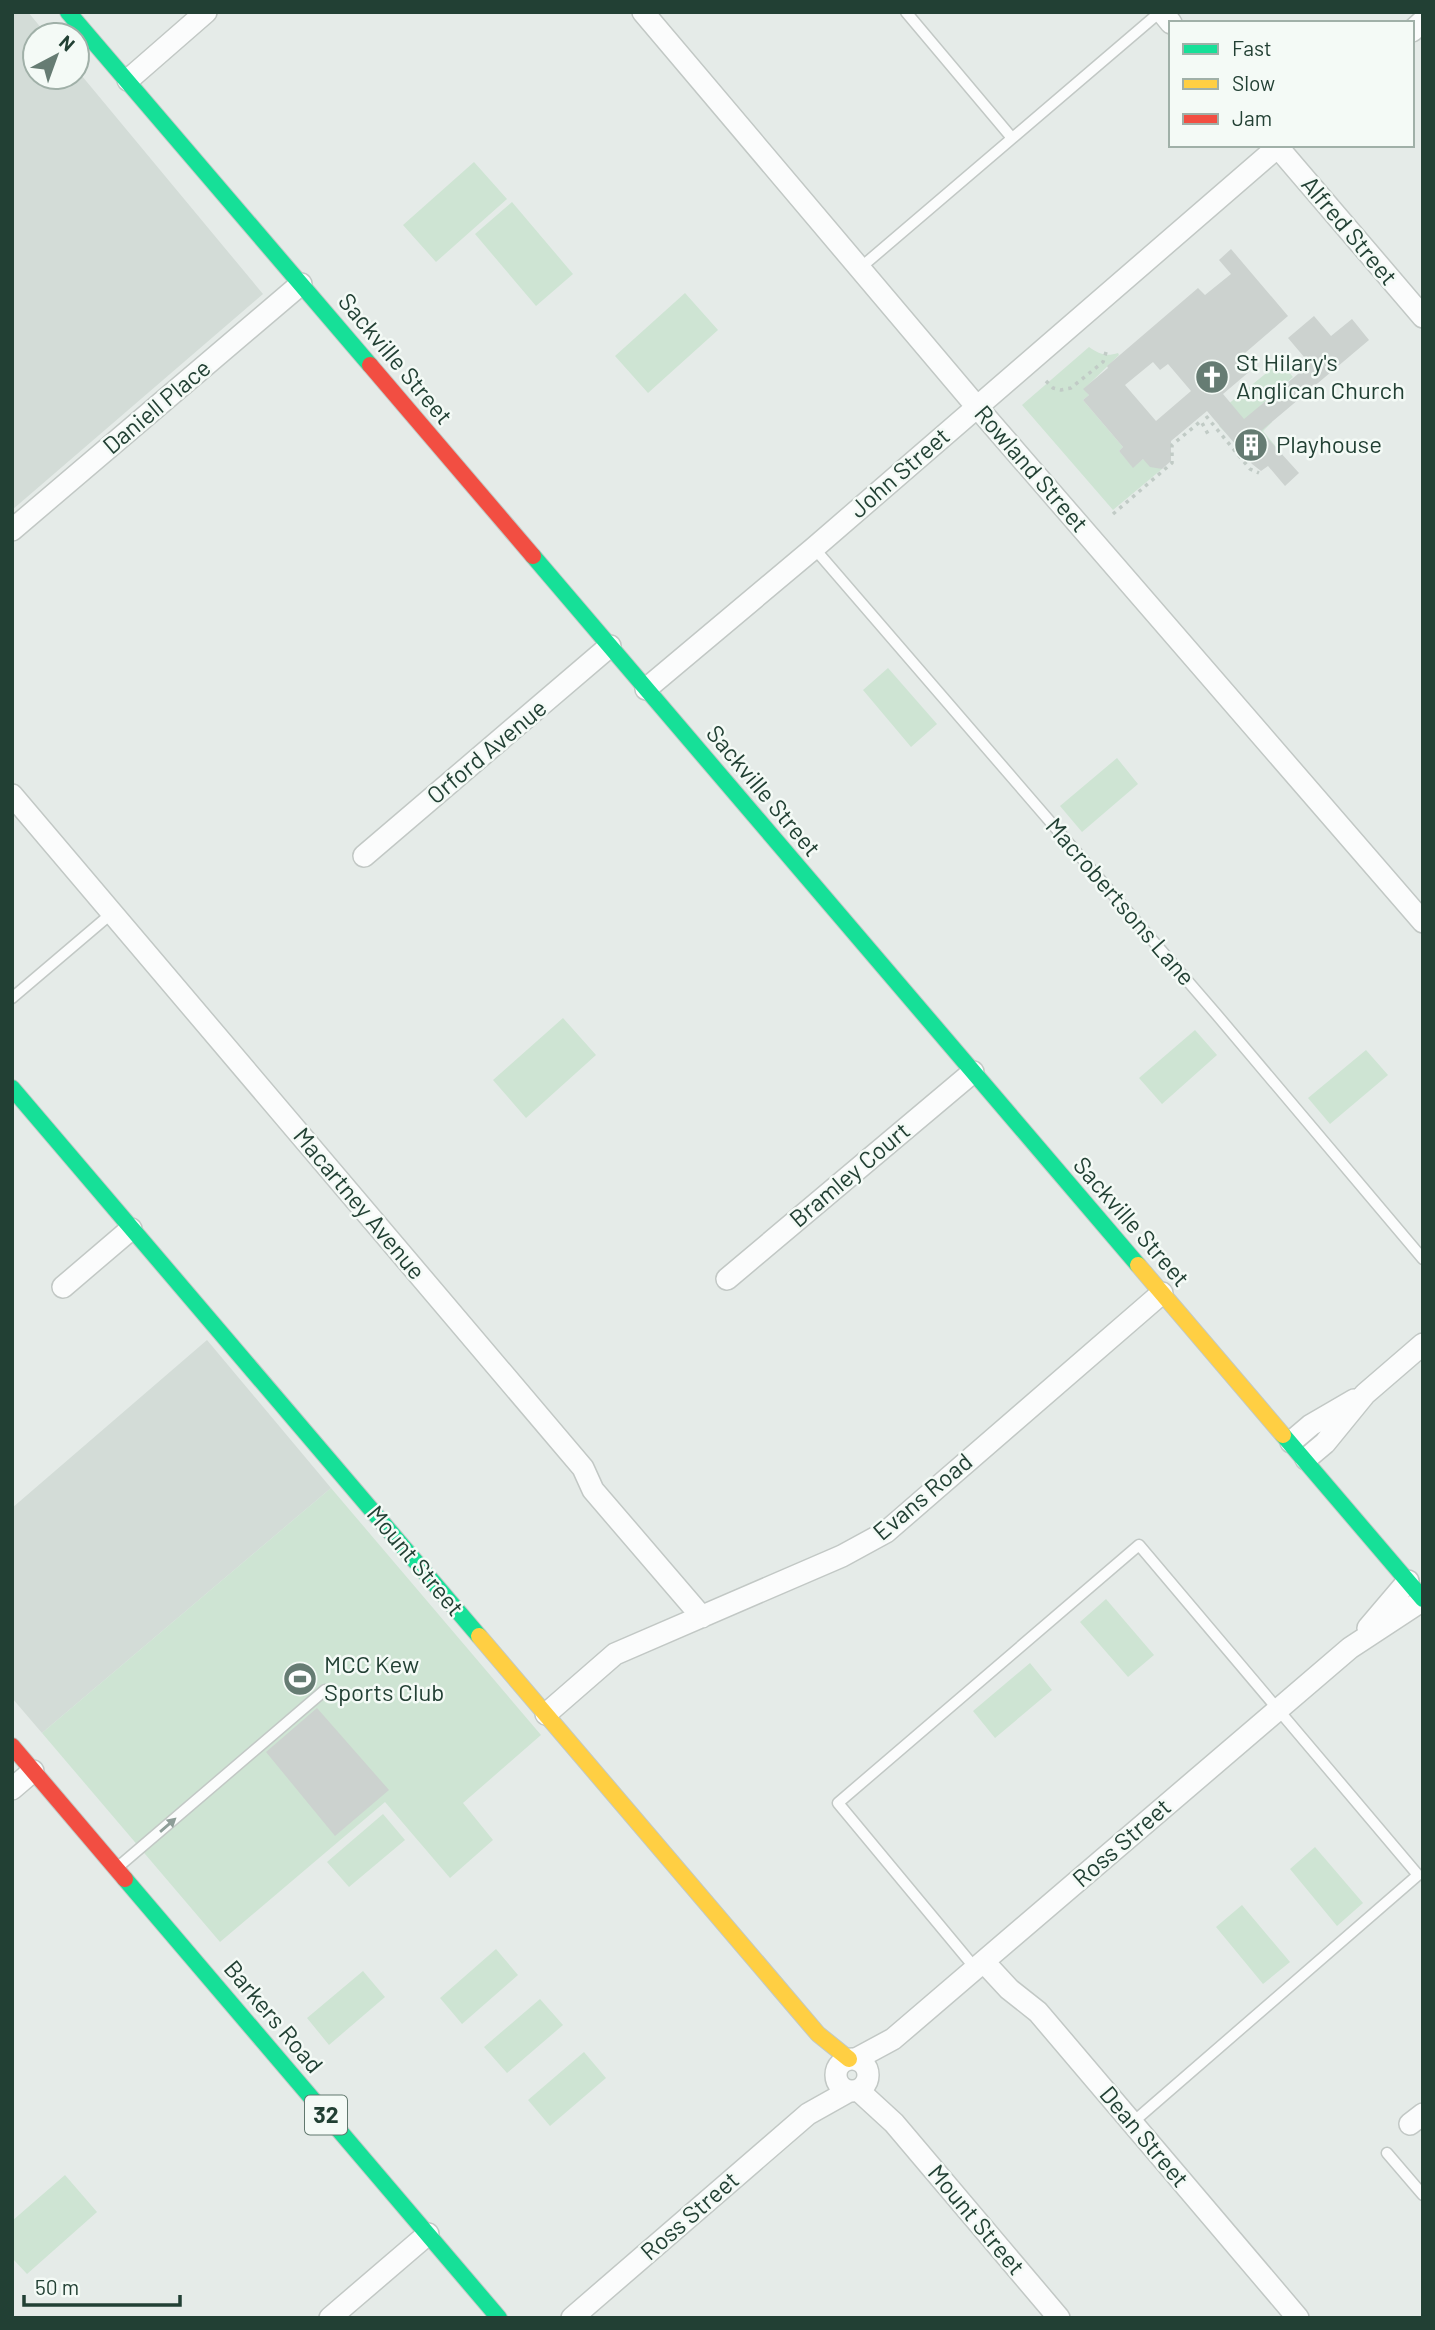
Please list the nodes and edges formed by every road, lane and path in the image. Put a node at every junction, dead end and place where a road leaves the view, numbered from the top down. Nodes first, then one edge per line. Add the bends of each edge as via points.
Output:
1 (68, 12) edge
2 (206, 12) edge
3 (643, 12) edge
4 (906, 12) edge
5 (1161, 12) edge
6 (128, 80) junction
7 (1013, 138) junction
8 (1277, 147) edge
9 (1279, 147) edge
10 (859, 269) junction
11 (301, 284) junction
12 (1423, 317) edge
13 (1107, 349) dead end
14 (1046, 381) dead end
15 (977, 407) junction
16 (1206, 416) dead end
17 (1208, 434) dead end
18 (1259, 473) dead end
19 (1112, 514) dead end
20 (12, 530) edge
21 (814, 548) junction
22 (610, 646) junction
23 (646, 689) junction
24 (12, 795) edge
25 (364, 856) dead end
26 (112, 913) junction
27 (1423, 922) edge
28 (12, 998) edge
29 (973, 1072) junction
30 (12, 1088) edge
31 (131, 1229) junction
32 (1423, 1259) edge
33 (727, 1279) dead end
34 (63, 1287) dead end
35 (1162, 1293) junction
36 (1423, 1344) edge
37 (1365, 1394) junction
38 (1291, 1442) junction
39 (1306, 1459) junction
40 (1408, 1581) junction
41 (1423, 1600) edge
42 (702, 1617) junction
43 (1350, 1648) junction
44 (333, 1693) dead end
45 (1279, 1709) junction
46 (546, 1714) junction
47 (12, 1746) edge
48 (33, 1771) junction
49 (12, 1789) edge
50 (116, 1869) junction
51 (980, 1965) junction
52 (818, 2034) joint
53 (853, 2075) junction
54 (1132, 2123) junction
55 (1387, 2153) dead end
56 (1423, 2195) edge
57 (428, 2234) junction
58 (330, 2318) edge
59 (499, 2318) edge
60 (572, 2318) edge
61 (1059, 2318) edge
62 (1298, 2318) edge

1 - 6 street, Sackville Street
2 - 6 street
3 - 10 street, Rowland Street
4 - 7 lane
5 - 7 lane
6 - 11 street, Sackville Street
7 - 10 lane
8 - 15 street, John Street
9 - 12 street, Alfred Street
10 - 15 street, Rowland Street
11 - 20 street, Daniell Place
11 - 22 street, Sackville Street
13 - 14 path via 1103,362 1071,388 1056,388
15 - 21 street, John Street
15 - 27 street, Rowland Street
16 - 18 path via 1250,469
17 - 19 path via 1201,421 1172,445 1172,463
21 - 23 street, John Street
21 - 32 lane, Macrobertsons Lane
22 - 23 street, Sackville Street
22 - 25 street, Orford Avenue
23 - 29 street, Sackville Street
24 - 26 street, Macartney Avenue
26 - 28 lane
26 - 42 street, Macartney Avenue via 574,1457 593,1490
29 - 33 street, Bramley Court
29 - 35 street, Sackville Street
30 - 31 street, Mount Street
31 - 34 street
31 - 46 street, Mount Street
35 - 38 street, Sackville Street
35 - 42 street, Evans Road via 886,1532
36 - 37 street
37 - 38 street
37 - 39 street
38 - 39 street, Sackville Street
39 - 40 street, Sackville Street
40 - 41 street, Sackville Street
40 - 43 street, Ross Street
41 - 43 street, Ross Street
42 - 46 street, Evans Road via 612,1656
43 - 45 street, Ross Street
50 -> 44 lane via 325,1690
45 - 51 street, Ross Street
45 - 51 lane via 1139,1545 838,1803
45 - 54 lane via 1418,1875
46 - 52 street, Mount Street
47 - 48 street, Barkers Road / 32
48 - 49 street
48 - 50 street, Barkers Road / 32
50 - 57 street, Barkers Road / 32
51 - 53 street, Ross Street
51 - 54 street, Dean Street via 1038,2012
52 - 53 street, Mount Street
53 - 60 street, Ross Street
53 - 61 street, Mount Street
54 - 62 street, Dean Street
55 - 56 lane
57 - 58 street
57 - 59 street, Barkers Road / 32

